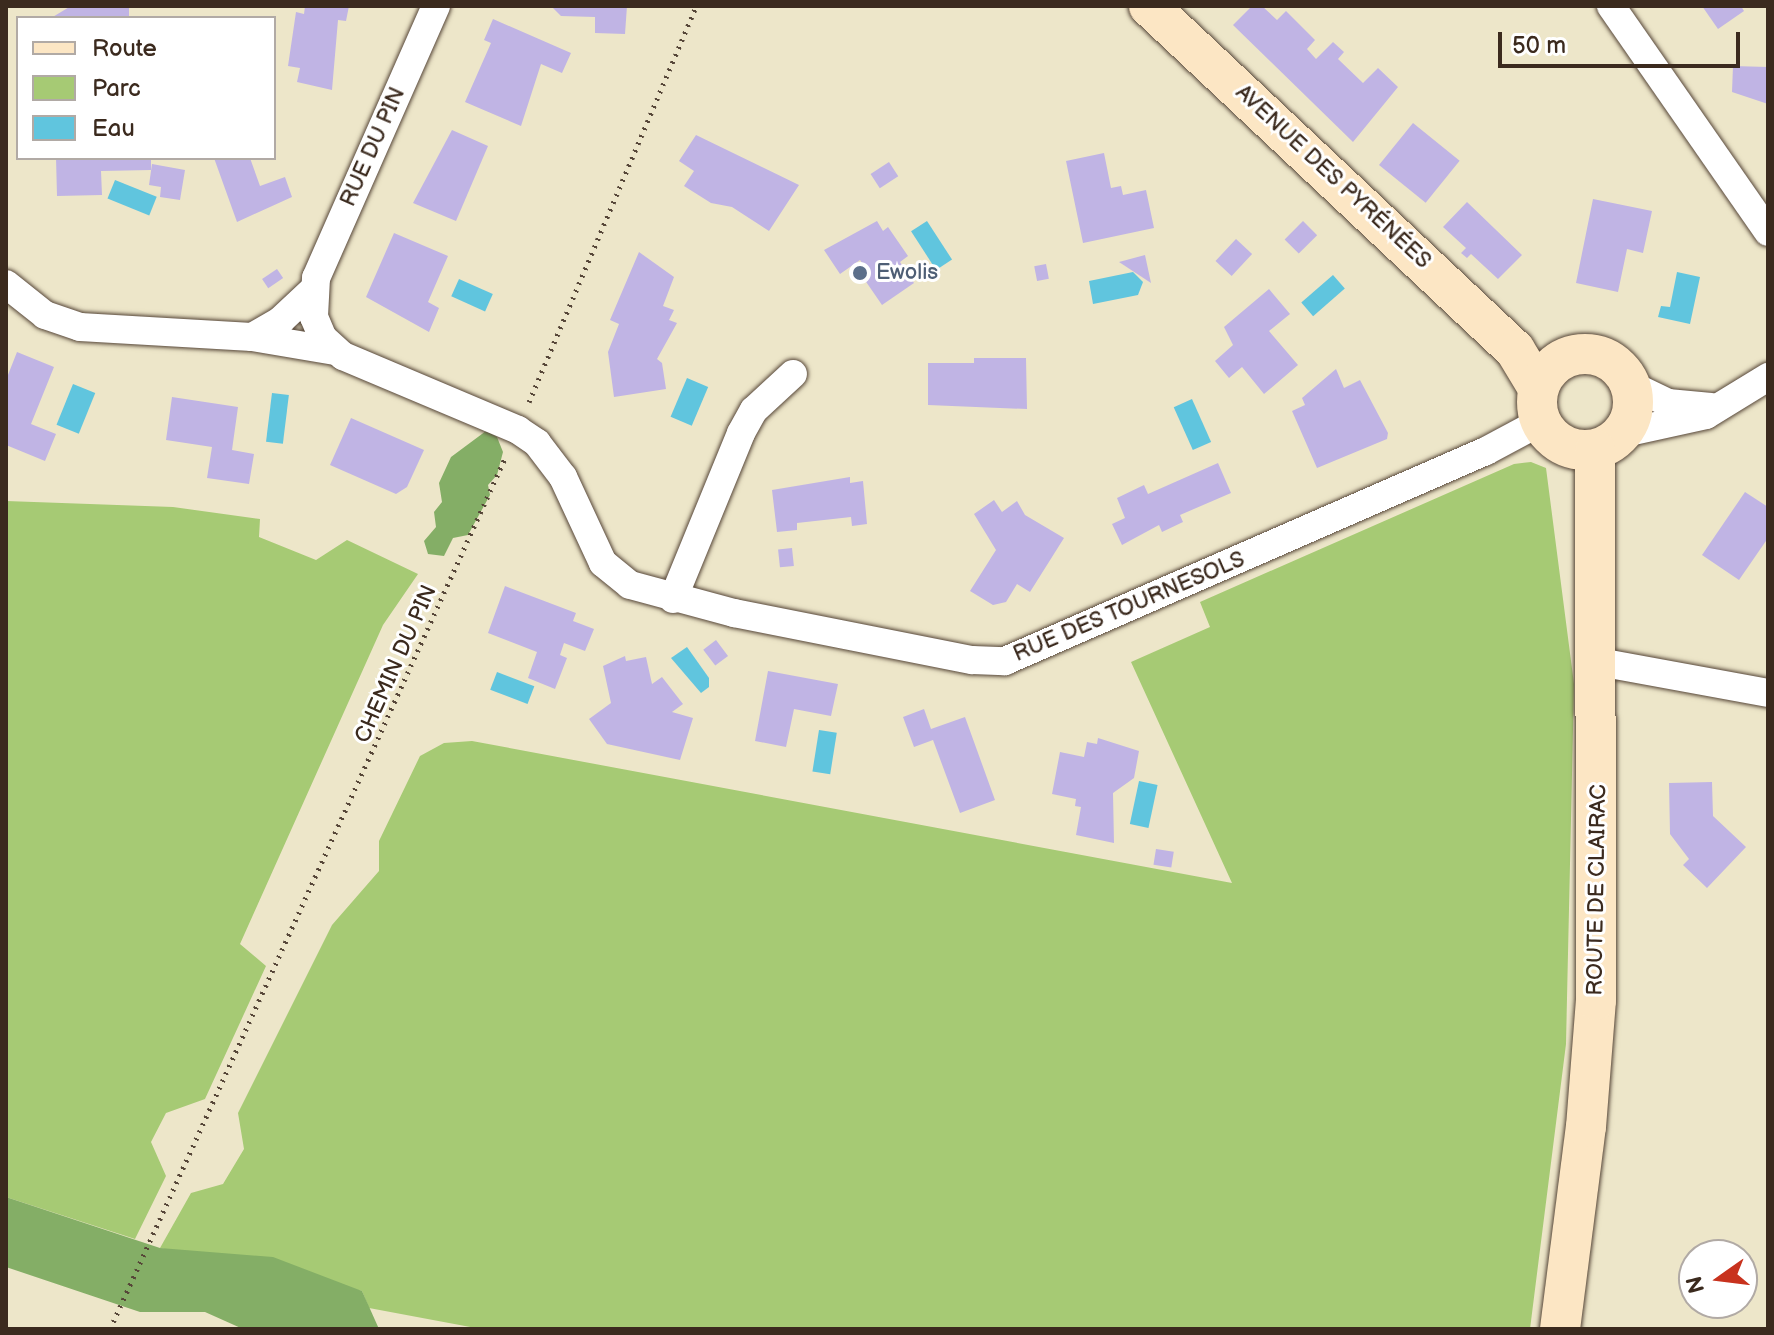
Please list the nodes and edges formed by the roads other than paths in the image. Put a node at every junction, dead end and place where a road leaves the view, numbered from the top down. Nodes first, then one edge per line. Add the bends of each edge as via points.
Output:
1 (436, 6) edge
2 (1149, 6) edge
3 (1611, 6) edge
4 (1768, 232) edge
5 (6, 284) edge
6 (313, 290) junction
7 (252, 337) junction
8 (335, 351) junction
9 (793, 374) dead end
10 (1768, 377) edge
11 (1631, 385) junction
12 (1546, 390) junction
13 (1731, 404) junction
14 (1609, 442) junction
15 (673, 599) junction
16 (1599, 662) junction
17 (1768, 693) edge
18 (1560, 1329) edge

1 - 6 street, RUE DU PIN
2 - 12 street, AVENUE DES PYRÉNÉES via 1515,350 1533,360
3 - 4 street
5 - 7 street via 45,315 80,327
6 - 7 street, RUE DU PIN via 281,320
6 - 8 street via 314,317
7 - 8 street
8 - 15 street, RUE DES TOURNESOLS via 527,437 563,477 603,563 630,585
9 - 15 street via 763,399 741,433
10 - 13 street
11 - 12 street via 1609,359 1575,354
11 - 13 street via 1668,403
11 - 14 street via 1634,402
12 - 14 street via 1563,446
12 - 15 street, RUE DES TOURNESOLS via 1458,464 1005,661 972,660
13 - 14 street
14 - 16 street, ROUTE DE CLAIRAC
16 - 17 street
16 - 18 street, ROUTE DE CLAIRAC via 1596,1000 1585,1142

